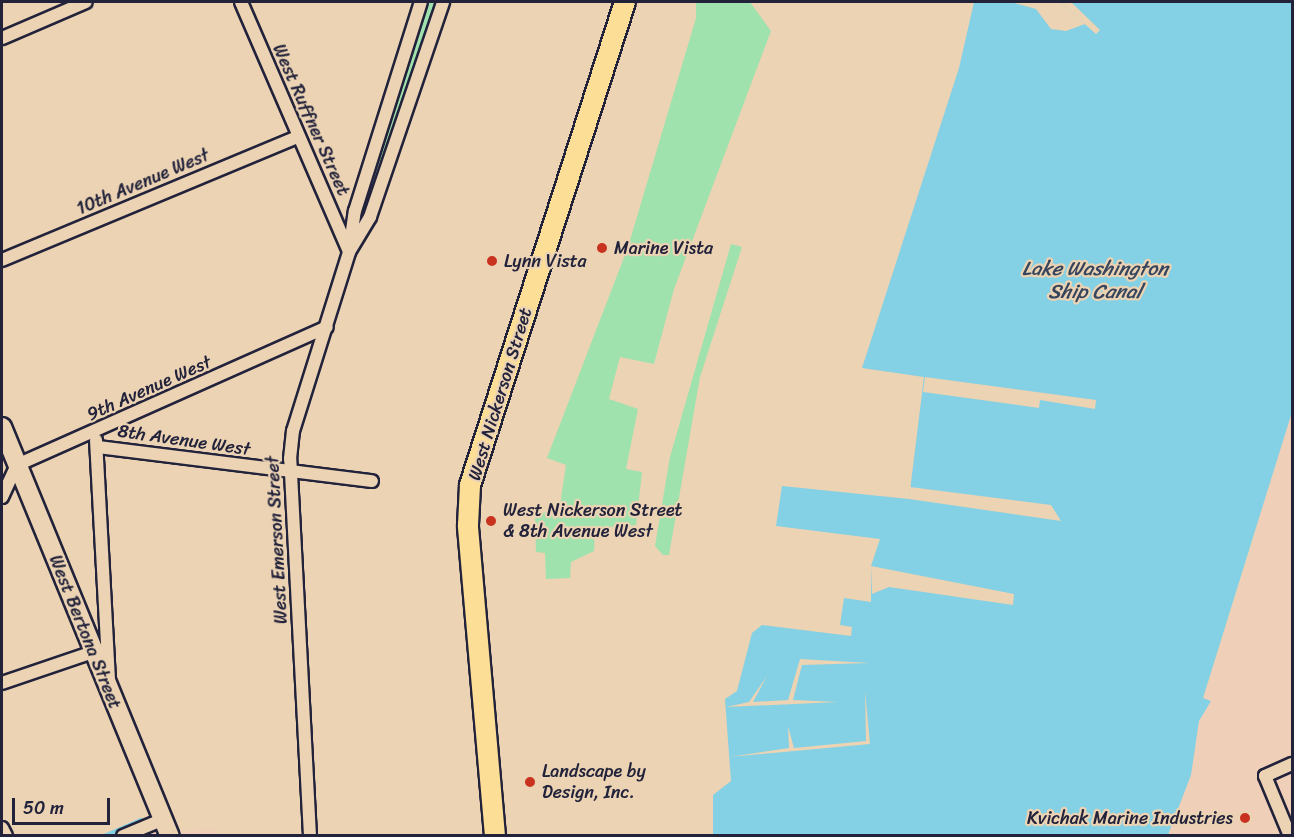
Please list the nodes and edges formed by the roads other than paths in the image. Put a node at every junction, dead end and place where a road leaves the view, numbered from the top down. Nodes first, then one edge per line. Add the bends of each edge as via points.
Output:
1 (86, 2) edge
2 (241, 2) edge
3 (421, 2) edge
4 (443, 2) edge
5 (625, 2) edge
6 (2, 38) edge
7 (298, 137) junction
8 (350, 252) junction
9 (2, 260) edge
10 (327, 327) junction
11 (2, 427) edge
12 (93, 434) junction
13 (98, 447) junction
14 (17, 465) junction
15 (291, 472) junction
16 (372, 481) dead end
17 (2, 497) edge
18 (93, 652) junction
19 (2, 683) edge
20 (109, 693) junction
21 (1293, 764) edge
22 (167, 827) edge
23 (2, 828) edge
24 (6, 836) edge
25 (123, 836) edge
26 (310, 836) edge
27 (495, 836) edge
28 (1290, 836) edge

1 - 6 street
2 - 7 street, West Ruffner Street
3 - 8 street, West Emerson Street via 355,211
4 - 8 street, West Emerson Street via 370,217
5 - 27 main road, West Nickerson Street via 470,485 468,525
7 - 8 street, West Ruffner Street
7 - 9 street, 10th Avenue West
8 - 10 street, West Emerson Street
10 - 12 street, 9th Avenue West
10 - 15 street, West Emerson Street via 293,431
11 - 14 street, West Bertona Street
12 - 13 street
12 - 14 street, 9th Avenue West
13 - 15 street, 8th Avenue West
13 - 20 street
14 - 17 street
14 - 18 street, West Bertona Street
15 - 16 street, 8th Avenue West
15 - 26 street, West Emerson Street
18 - 19 street
18 - 20 street, West Bertona Street
20 - 22 street, West Bertona Street
21 - 28 street via 1265,776
22 - 25 street
23 - 24 street

